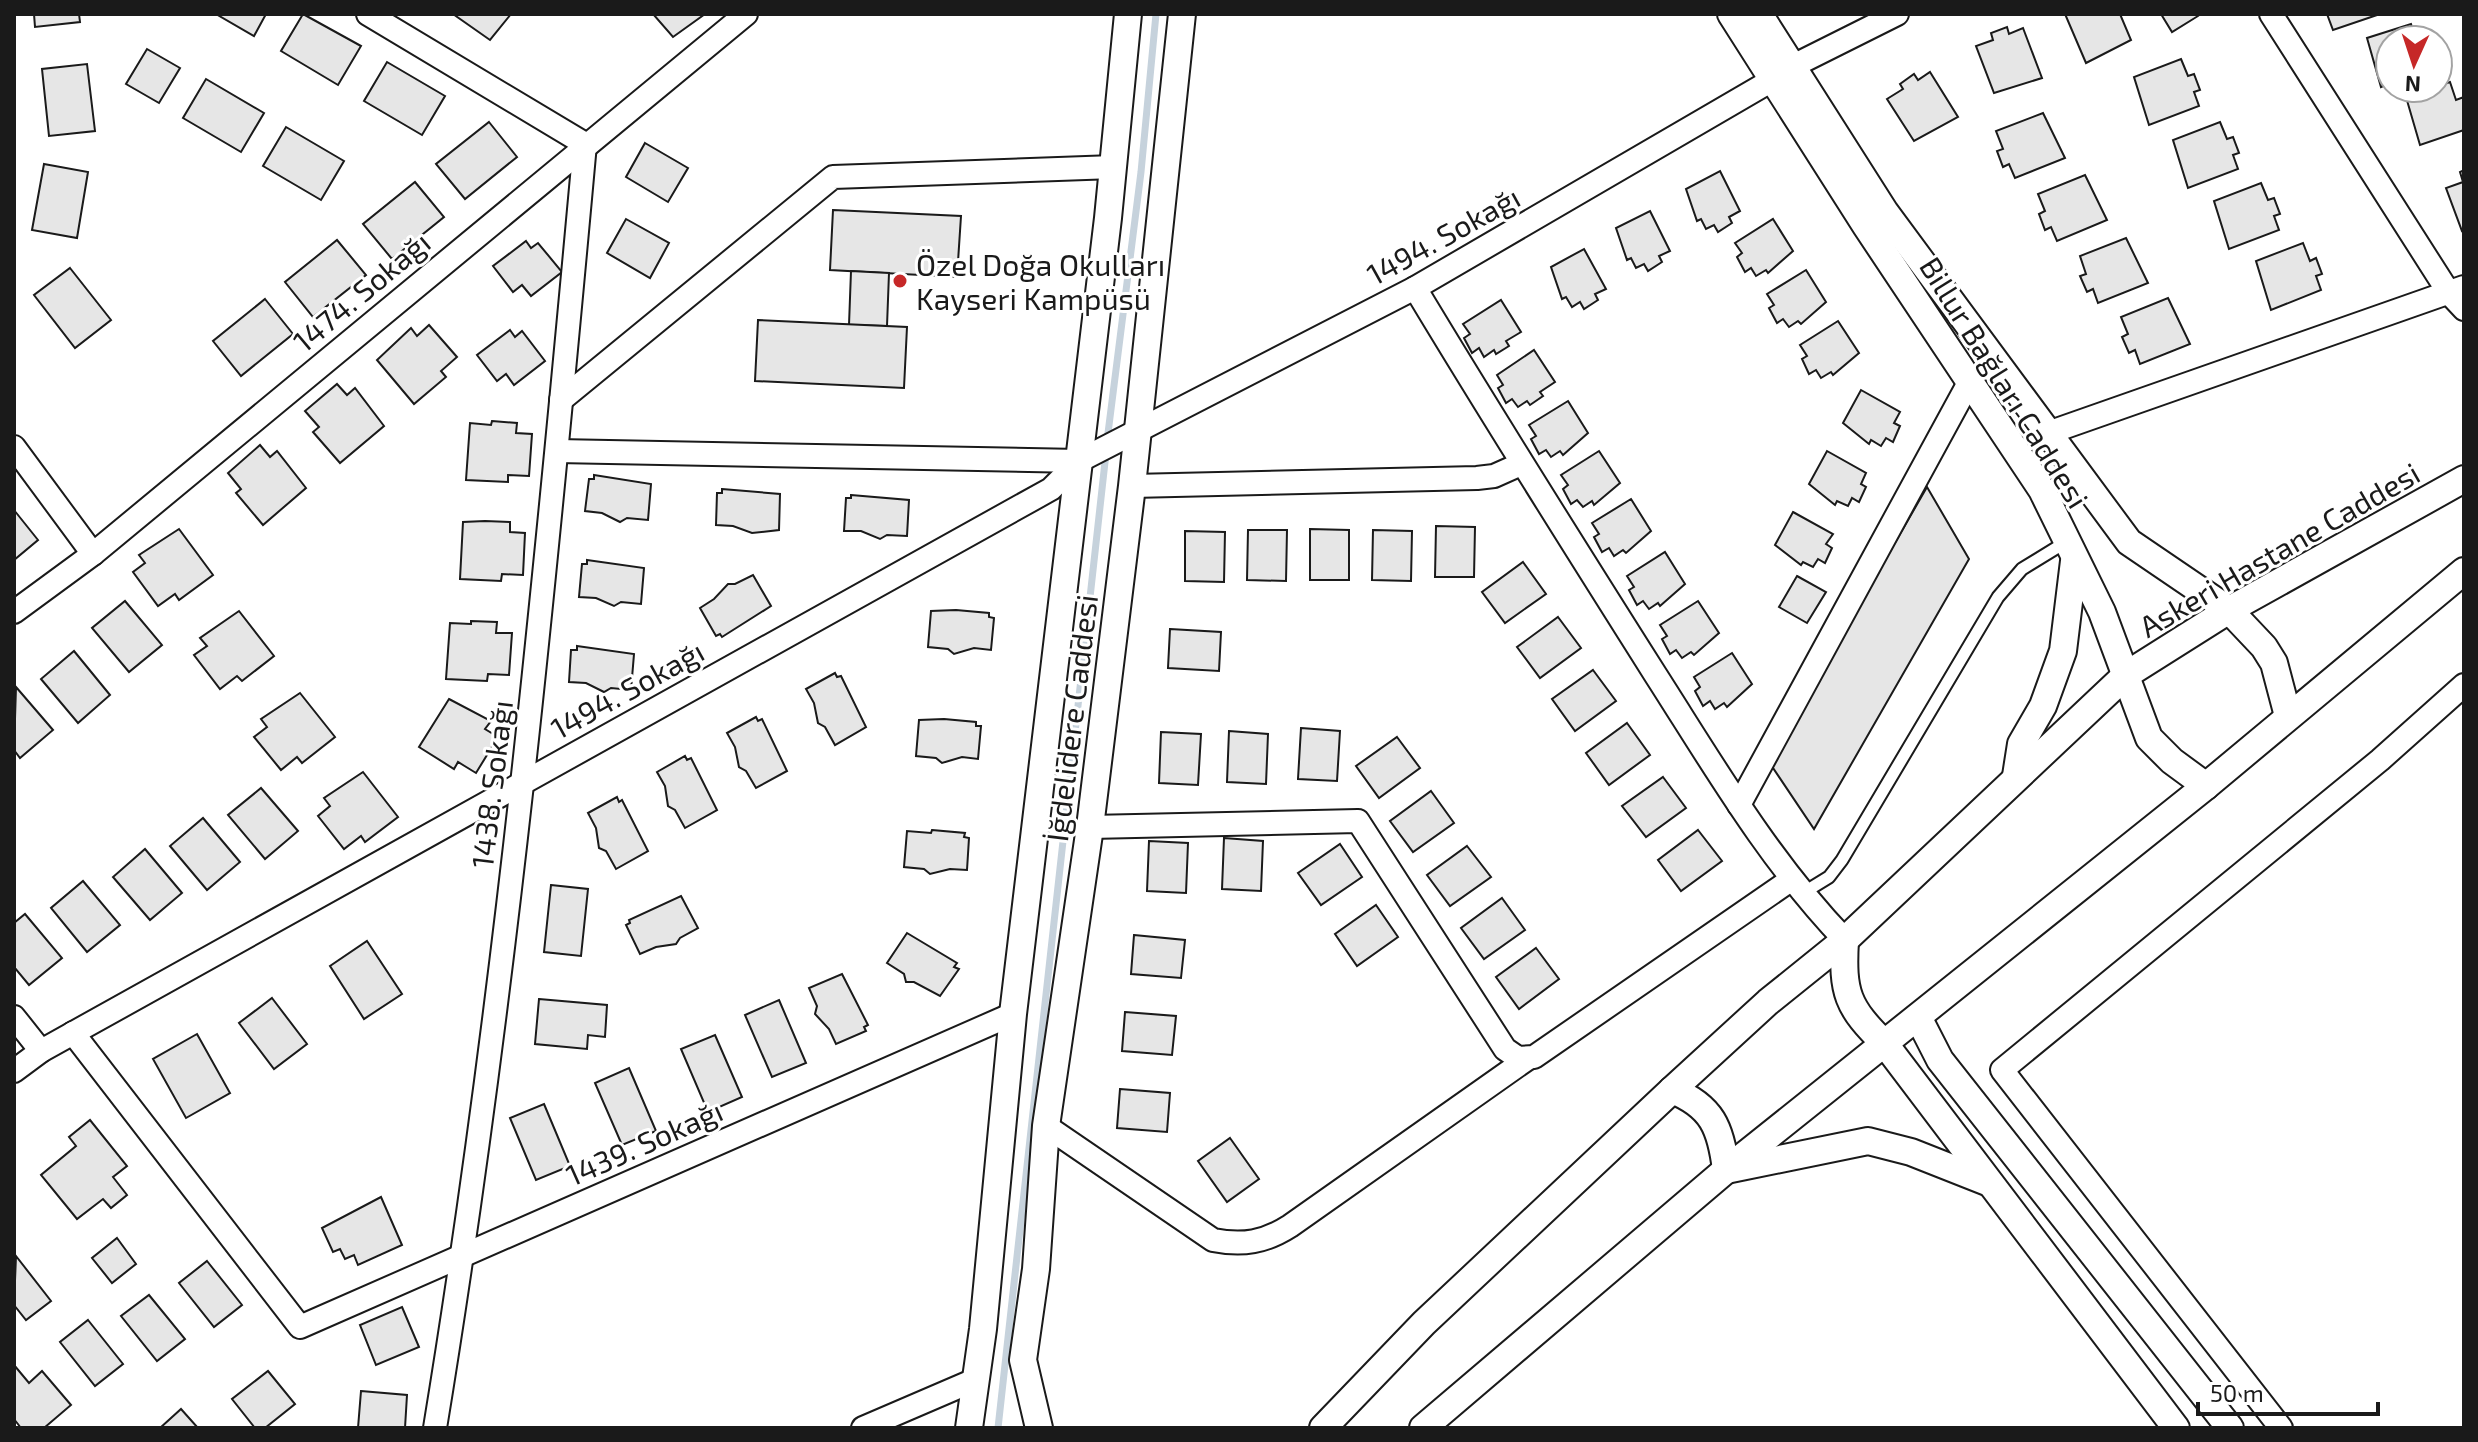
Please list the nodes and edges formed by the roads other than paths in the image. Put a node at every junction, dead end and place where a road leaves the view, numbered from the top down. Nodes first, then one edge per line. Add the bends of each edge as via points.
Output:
1 (368, 14) edge
2 (746, 14) edge
3 (1128, 14) edge
4 (1182, 14) edge
5 (1731, 14) edge
6 (1759, 14) edge
7 (1897, 14) edge
8 (2271, 14) edge
9 (1783, 73) junction
10 (585, 144) junction
11 (1114, 167) junction
12 (1415, 288) junction
13 (2459, 296) edge
14 (1971, 379) junction
15 (561, 400) junction
16 (2048, 433) junction
17 (1126, 438) junction
18 (14, 447) edge
19 (557, 451) junction
20 (1083, 459) junction
21 (1521, 464) junction
22 (2464, 479) edge
23 (1132, 486) junction
24 (2070, 549) junction
25 (93, 554) junction
26 (2464, 571) edge
27 (2229, 610) junction
28 (14, 612) edge
29 (2126, 675) junction
30 (2464, 685) edge
31 (2288, 716) junction
32 (2016, 776) junction
33 (523, 781) junction
34 (2206, 786) junction
35 (1739, 805) junction
36 (1090, 827) junction
37 (1797, 887) junction
38 (1845, 940) junction
39 (1013, 1014) junction
40 (14, 1017) edge
41 (1918, 1017) junction
42 (73, 1033) junction
43 (1885, 1044) junction
44 (41, 1051) junction
45 (1527, 1059) junction
46 (14, 1071) edge
47 (1672, 1090) junction
48 (1046, 1126) junction
49 (1726, 1170) junction
50 (1988, 1183) junction
51 (464, 1253) junction
52 (977, 1379) junction
53 (435, 1428) edge
54 (863, 1428) edge
55 (969, 1428) edge
56 (1039, 1428) edge
57 (1323, 1428) edge
58 (1423, 1428) edge
59 (2176, 1428) edge
60 (2230, 1428) edge
61 (2281, 1428) edge

1 - 10 street
2 - 10 street, 1474. Sokağı
3 - 11 street, İğdelidere Caddesi
4 - 17 street, İğdelidere Caddesi
5 - 9 street, Billur Bağları Caddesi
6 - 9 street, Billur Bağları Caddesi
7 - 9 street, 1494. Sokağı
8 - 13 street
9 - 12 street, 1494. Sokağı
9 - 14 street, Billur Bağları Caddesi via 1866,226
9 - 16 street, Billur Bağları Caddesi
10 - 15 street, 1438. Sokağı
10 - 25 street, 1474. Sokağı
11 - 15 street via 833,177
11 - 20 street, İğdelidere Caddesi
12 - 17 street, 1494. Sokağı
12 - 21 street
13 - 16 street
14 - 24 street, Billur Bağları Caddesi via 2042,490
14 - 35 street
15 - 19 street, 1438. Sokağı
16 - 27 street, Billur Bağları Caddesi via 2129,542
17 - 20 street, 1494. Sokağı
17 - 23 street, İğdelidere Caddesi
18 - 25 street
19 - 20 street
19 - 33 street, 1438. Sokağı
20 - 33 street, 1494. Sokağı via 1051,489
20 - 39 street, İğdelidere Caddesi
21 - 23 street via 1477,478
21 - 35 street
22 - 27 street, Askeri Hastane Caddesi
23 - 36 street, İğdelidere Caddesi
24 - 29 street, Billur Bağları Caddesi
24 - 32 street via 2072,598 2063,651 2043,706 2021,744
24 - 37 lane via 2022,569 1998,597 1842,860 1829,877
25 - 28 street, 1474. Sokağı
26 - 31 street
27 - 29 street, Askeri Hastane Caddesi
27 - 31 street, Billur Bağları Caddesi via 2274,663
29 - 32 street, Askeri Hastane Caddesi
29 - 34 street, Billur Bağları Caddesi via 2149,738
30 - 61 street via 2002,1070
31 - 34 street
32 - 38 street, Askeri Hastane Caddesi
33 - 42 street, 1494. Sokağı
33 - 51 street, 1438. Sokağı
34 - 41 street
35 - 37 street
36 - 45 street via 1358,821 1505,1049
36 - 48 street, İğdelidere Caddesi
37 - 38 street
37 - 45 street
38 - 43 street via 1844,988 1849,1003
38 - 47 street, Askeri Hastane Caddesi
39 - 51 street, 1439. Sokağı
39 - 52 street, İğdelidere Caddesi
40 - 44 street
41 - 43 street
41 - 60 street via 1940,1060
42 - 44 street, 1494. Sokağı
42 - 51 street, 1439. Sokağı via 300,1327
43 - 49 street
43 - 50 street
44 - 46 street, 1494. Sokağı
45 - 48 street via 1290,1226 1244,1244 1213,1240
47 - 49 street via 1713,1116
47 - 57 street, Askeri Hastane Caddesi via 1424,1323
48 - 56 street, İğdelidere Caddesi via 1036,1269 1023,1360
49 - 50 street via 1868,1141
49 - 58 street
50 - 59 street
51 - 53 street, 1438. Sokağı
52 - 54 street
52 - 55 street, İğdelidere Caddesi

